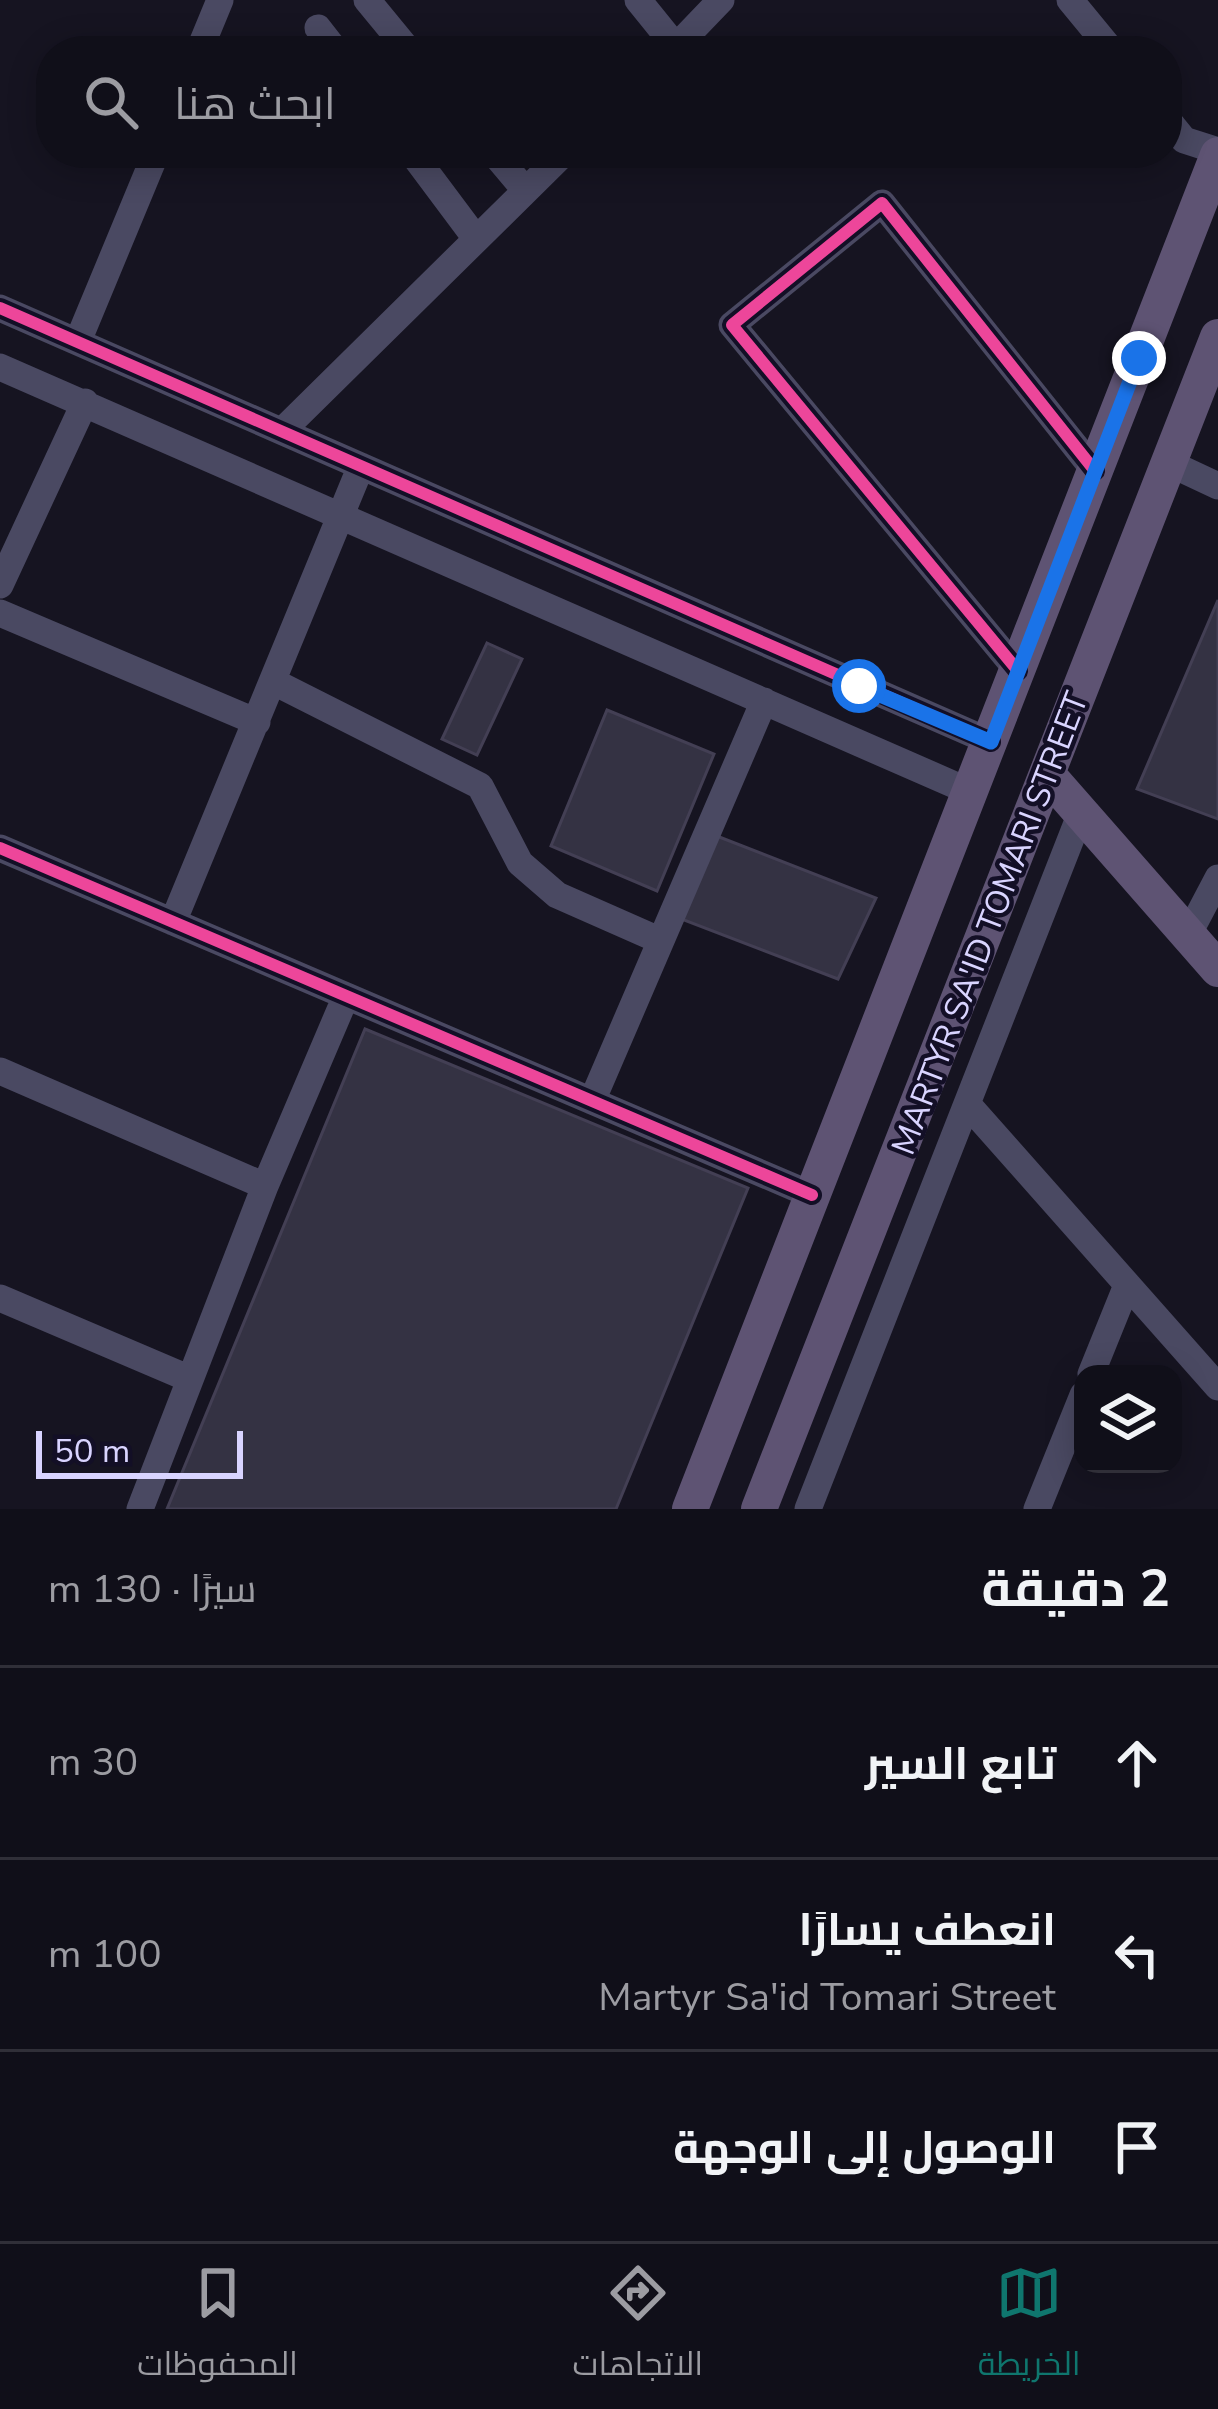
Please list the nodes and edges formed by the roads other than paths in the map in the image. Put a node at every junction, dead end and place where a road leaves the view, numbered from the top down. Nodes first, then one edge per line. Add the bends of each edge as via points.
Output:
1 (220, 0) edge
2 (367, 0) edge
3 (638, 0) edge
4 (721, 0) edge
5 (1070, 0) edge
6 (318, 28) dead end
7 (205, 36) edge
8 (324, 36) edge
9 (397, 36) edge
10 (664, 36) edge
11 (686, 36) edge
12 (1100, 36) edge
13 (1182, 138) edge
14 (1218, 153) edge
15 (150, 168) edge
16 (423, 168) edge
17 (507, 168) edge
18 (548, 168) edge
19 (525, 190) junction
20 (474, 236) junction
21 (0, 308) edge
22 (1156, 315) junction
23 (1218, 338) edge
24 (78, 341) junction
25 (0, 368) edge
26 (1123, 400) junction
27 (85, 402) junction
28 (1183, 427) junction
29 (282, 431) junction
30 (1168, 463) junction
31 (362, 466) junction
32 (1095, 470) junction
33 (1218, 486) edge
34 (344, 516) junction
35 (0, 585) edge
36 (0, 613) edge
37 (1018, 670) junction
38 (274, 682) junction
39 (764, 701) junction
40 (256, 722) junction
41 (942, 722) junction
42 (991, 742) junction
43 (926, 774) junction
44 (1047, 774) junction
45 (973, 793) junction
46 (1081, 813) junction
47 (0, 848) edge
48 (1218, 878) edge
49 (173, 922) junction
50 (1188, 935) junction
51 (659, 940) junction
52 (1218, 969) edge
53 (346, 996) junction
54 (0, 1071) edge
55 (592, 1101) junction
56 (970, 1107) junction
57 (265, 1186) junction
58 (812, 1195) junction
59 (1127, 1285) junction
60 (0, 1298) edge
61 (1095, 1365) edge
62 (190, 1378) junction
63 (1218, 1388) edge
64 (1074, 1417) edge
65 (140, 1509) edge
66 (690, 1509) edge
67 (759, 1509) edge
68 (808, 1509) edge
69 (1037, 1509) edge

1 - 7 street
2 - 9 street
3 - 10 street
4 - 11 street
5 - 12 street
6 - 8 street
13 - 14 street
14 - 22 main road, MARTYR SA'ID TOMARI STREET
15 - 24 street
16 - 20 street
17 - 19 street
18 - 19 street
19 - 20 street
20 - 29 street
21 - 24 street
22 - 23 main road via 1173,353 1186,361
22 - 26 main road, MARTYR SA'ID TOMARI STREET
23 - 28 main road, MARTYR SA'ID TOMARI STREET
24 - 29 street
25 - 27 street
26 - 28 main road via 1169,386 1181,399
26 - 32 main road, MARTYR SA'ID TOMARI STREET
27 - 34 street
27 - 35 street
28 - 30 main road, MARTYR SA'ID TOMARI STREET
29 - 31 street
30 - 33 street
30 - 44 main road, MARTYR SA'ID TOMARI STREET
31 - 34 street
31 - 41 street
32 - 37 main road, MARTYR SA'ID TOMARI STREET
32 - 37 street via 882,203 732,325
34 - 38 street
34 - 39 street
36 - 40 street
37 - 42 main road, MARTYR SA'ID TOMARI STREET
38 - 40 street
38 - 51 street via 480,787 520,863 544,885
39 - 43 street
39 - 51 street
40 - 49 street
41 - 42 street
41 - 43 street via 940,750
42 - 45 main road, MARTYR SA'ID TOMARI STREET
43 - 45 street
44 - 46 main road
44 - 67 main road, MARTYR SA'ID TOMARI STREET
45 - 58 main road, MARTYR SA'ID TOMARI STREET
46 - 50 main road
46 - 56 street
47 - 49 street
48 - 50 street
49 - 53 street
50 - 52 main road
51 - 55 street
53 - 55 street
53 - 57 street
54 - 57 street
55 - 58 street
56 - 59 street
56 - 68 street
57 - 62 street
58 - 66 main road, MARTYR SA'ID TOMARI STREET
59 - 61 street
59 - 63 street
60 - 62 street
62 - 65 street
64 - 69 street

